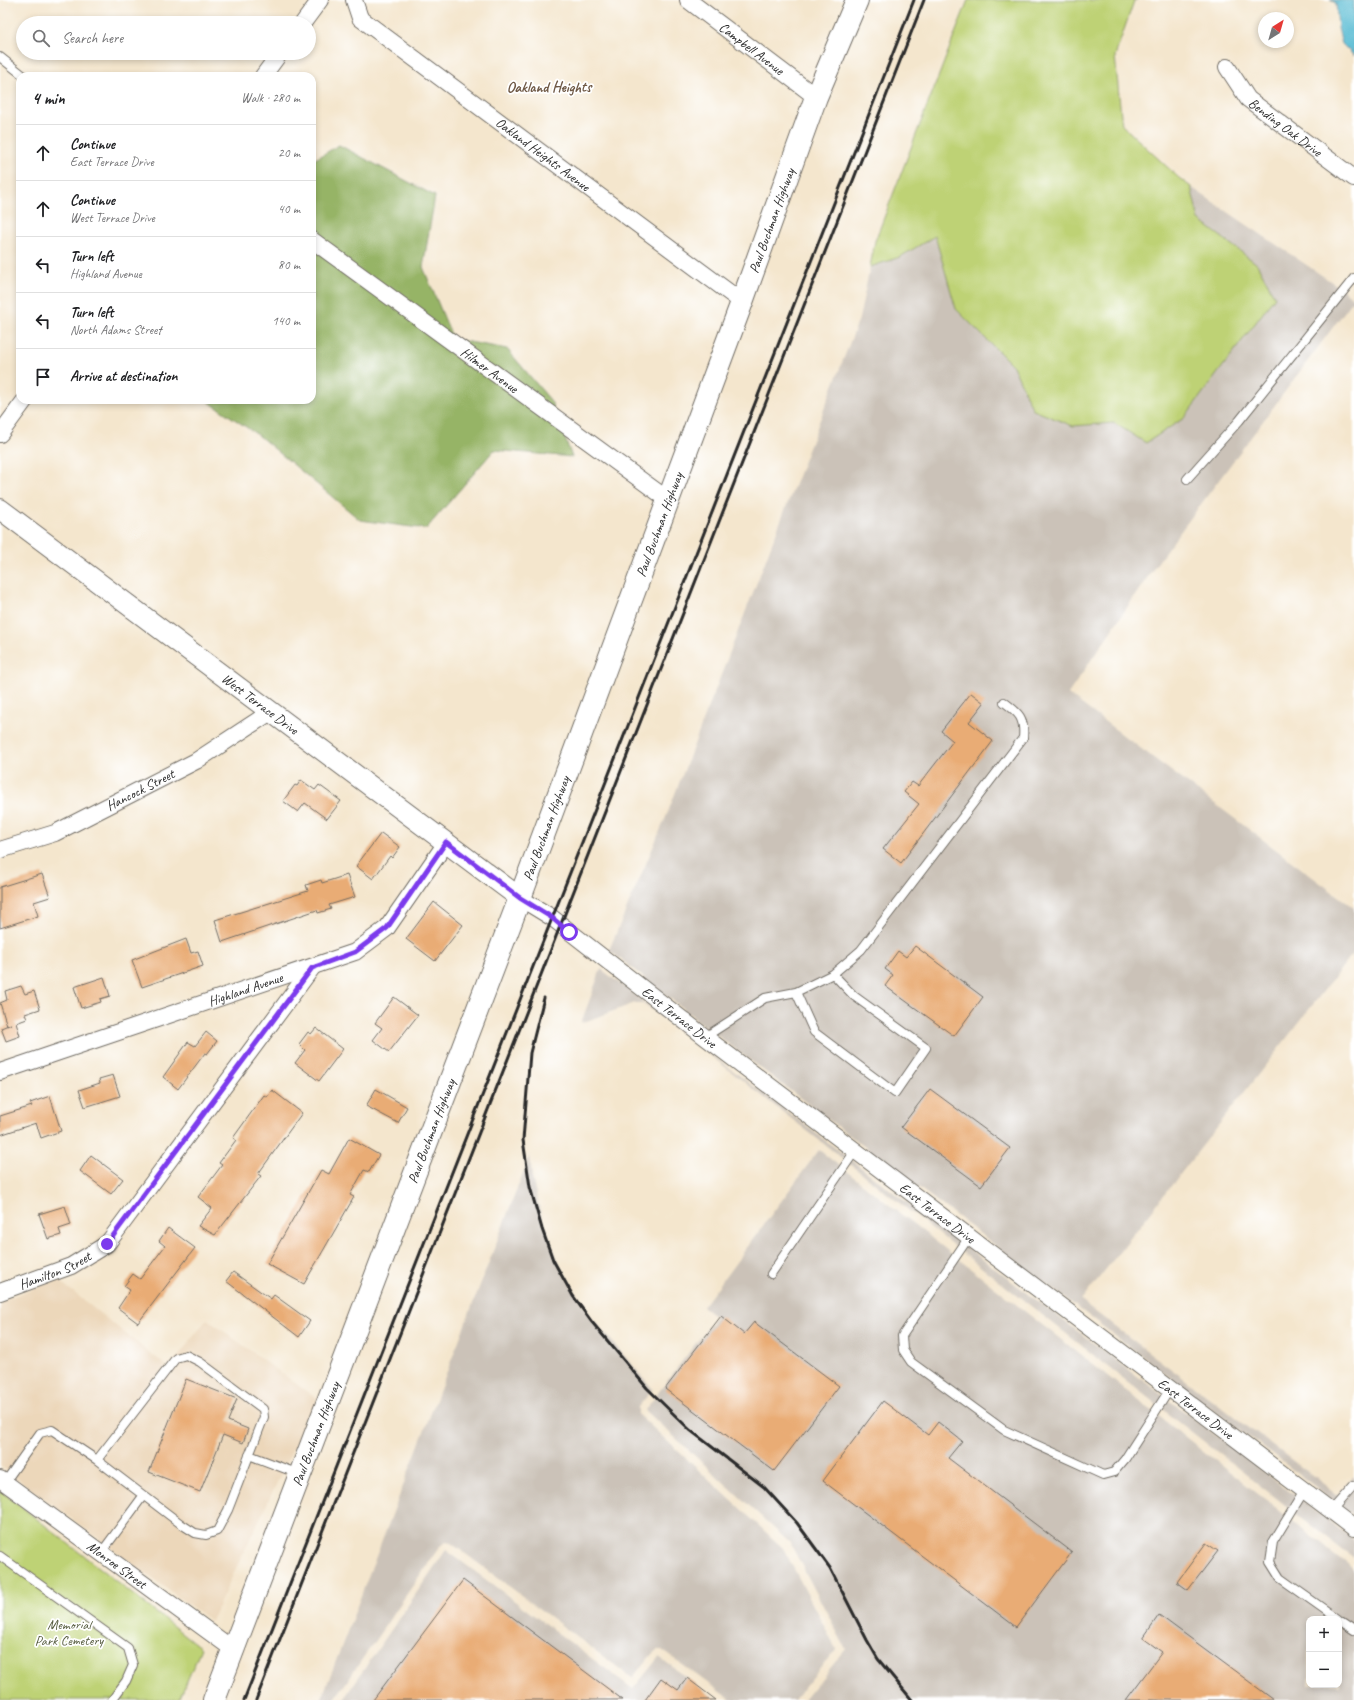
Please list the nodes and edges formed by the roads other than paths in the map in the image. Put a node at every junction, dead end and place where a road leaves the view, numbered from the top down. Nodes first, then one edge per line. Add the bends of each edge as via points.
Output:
1 (320, 0) edge
2 (354, 0) edge
3 (688, 0) edge
4 (857, 0) edge
5 (308, 16) edge
6 (0, 57) edge
7 (275, 60) edge
8 (1227, 67) dead end
9 (19, 72) edge
10 (266, 72) edge
11 (816, 97) junction
12 (1354, 178) edge
13 (316, 243) edge
14 (1354, 278) edge
15 (742, 302) junction
16 (22, 404) edge
17 (0, 434) edge
18 (1187, 479) dead end
19 (667, 498) junction
20 (0, 509) edge
21 (1004, 702) dead end
22 (272, 711) junction
23 (446, 842) junction
24 (0, 850) edge
25 (520, 898) junction
26 (312, 968) junction
27 (833, 974) junction
28 (796, 992) junction
29 (704, 1037) junction
30 (0, 1072) edge
31 (855, 1151) junction
32 (969, 1238) junction
33 (771, 1274) dead end
34 (0, 1292) edge
35 (1170, 1389) junction
36 (249, 1455) junction
37 (97, 1460) junction
38 (301, 1475) junction
39 (2, 1483) edge
40 (1354, 1485) edge
41 (1304, 1491) junction
42 (143, 1496) junction
43 (1331, 1511) junction
44 (1354, 1528) edge
45 (101, 1553) junction
46 (0, 1556) edge
47 (1335, 1616) edge
48 (1342, 1621) edge
49 (1354, 1630) edge
50 (234, 1650) junction
51 (112, 1700) edge
52 (214, 1700) edge

1 - 5 street
2 - 15 street, Oakland Heights Avenue via 360,18
3 - 11 street, Campbell Avenue
4 - 11 main road, Paul Buchman Highway
6 - 9 lane
7 - 10 street
8 - 12 street, Bending Oak Drive via 1248,99
11 - 15 main road, Paul Buchman Highway
13 - 19 street, Hilmer Avenue
14 - 18 lane via 1240,421
15 - 19 main road, Paul Buchman Highway
16 - 17 street
19 - 25 main road, Paul Buchman Highway
20 - 22 street, West Terrace Drive
21 - 27 lane via 1018,713 1024,726 1023,738 861,950
22 - 23 street, West Terrace Drive
22 - 24 street, Hancock Street via 196,761 55,833
23 - 25 street, West Terrace Drive
23 - 26 street, Highland Avenue via 387,928 355,952
25 - 29 street, East Terrace Drive via 551,917
25 - 38 main road, Paul Buchman Highway
26 - 30 street, Highland Avenue
26 - 34 street, Hamilton Street via 107,1244 71,1266
27 - 28 lane
27 - 28 lane via 854,996 926,1048 895,1093 814,1032
28 - 29 lane via 765,998
29 - 31 street, East Terrace Drive
31 - 32 street, East Terrace Drive
31 - 33 lane
32 - 35 street, East Terrace Drive
32 - 35 lane via 902,1336 903,1350 911,1362 1004,1430 1103,1475 1114,1472 1125,1459
35 - 41 street, East Terrace Drive
36 - 37 lane via 264,1417 263,1409 200,1362 186,1355 176,1358
36 - 38 lane
36 - 42 lane via 228,1510 216,1530 206,1535 195,1533
37 - 39 lane via 52,1430 40,1433
37 - 42 lane
38 - 50 main road, Paul Buchman Highway
39 - 45 street, Monroe Street
40 - 43 lane
41 - 43 street, East Terrace Drive
41 - 47 lane via 1273,1542 1270,1562 1280,1578
42 - 45 lane
43 - 44 street, East Terrace Drive
45 - 50 street, Monroe Street
46 - 51 lane via 128,1648 133,1664 126,1681
48 - 49 lane
50 - 52 main road, Paul Buchman Highway

